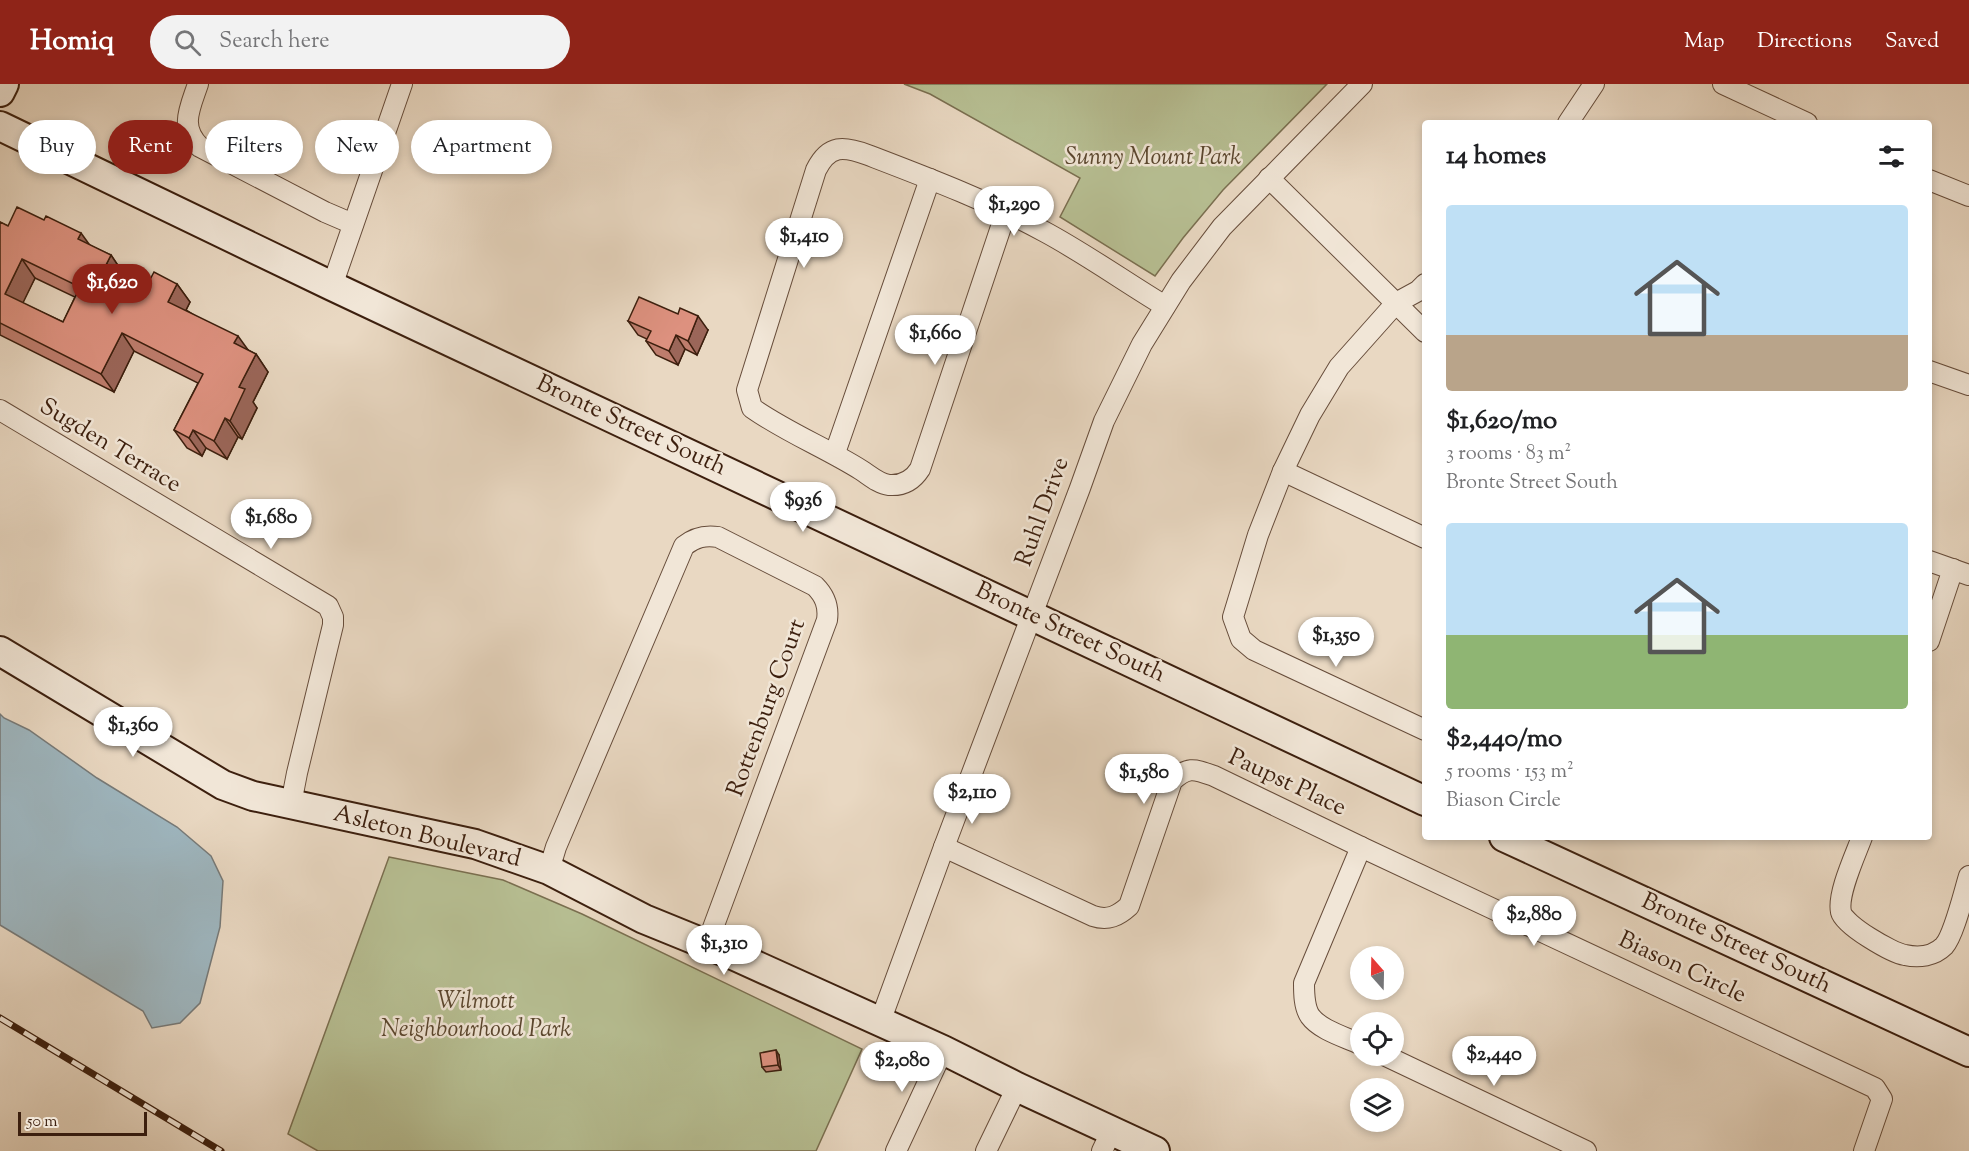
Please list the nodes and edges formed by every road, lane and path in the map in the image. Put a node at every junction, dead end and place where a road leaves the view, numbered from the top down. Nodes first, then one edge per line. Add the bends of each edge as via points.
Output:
1 (3, 84) edge
2 (198, 84) edge
3 (402, 84) edge
4 (1362, 84) edge
5 (1594, 84) edge
6 (1723, 84) edge
7 (0, 92) edge
8 (1570, 120) edge
9 (1801, 120) edge
10 (0, 126) edge
11 (1269, 178) junction
12 (930, 179) junction
13 (1932, 181) edge
14 (1969, 196) edge
15 (1006, 212) junction
16 (353, 224) junction
17 (332, 286) junction
18 (1422, 287) edge
19 (1396, 303) junction
20 (1165, 306) junction
21 (1422, 329) edge
22 (1932, 372) edge
23 (1969, 385) edge
24 (0, 410) edge
25 (835, 453) junction
26 (1282, 471) junction
27 (1422, 537) edge
28 (1932, 562) edge
29 (1961, 572) edge
30 (1032, 615) junction
31 (1932, 635) edge
32 (0, 651) edge
33 (1422, 729) edge
34 (1422, 800) edge
35 (291, 804) junction
36 (1510, 840) edge
37 (1861, 840) edge
38 (944, 847) junction
39 (1361, 847) junction
40 (549, 870) junction
41 (1969, 876) edge
42 (707, 944) junction
43 (880, 1022) junction
44 (1350, 1039) edge
45 (943, 1050) junction
46 (1969, 1052) edge
47 (1404, 1065) edge
48 (1017, 1087) junction
49 (1107, 1141) edge
50 (896, 1151) edge
51 (986, 1151) edge
52 (1155, 1151) edge
53 (1586, 1151) edge
54 (1864, 1151) edge

1 - 7 main road
2 - 16 street via 187,128 200,147
3 - 16 street
4 - 11 street, Ruhl Drive
5 - 8 street
6 - 9 street
10 - 17 main road, Bronte Street South
11 - 19 street
11 - 20 street, Ruhl Drive via 1222,227
12 - 15 street
12 - 25 street
12 - 25 street via 852,149 836,148 822,157 816,170 747,390 757,412
13 - 14 street
15 - 20 street
15 - 25 street via 914,478 888,485
16 - 17 street
17 - 30 main road, Bronte Street South
18 - 19 street
19 - 21 street
19 - 26 street via 1339,367
20 - 30 street, Ruhl Drive via 1104,421
22 - 23 street
24 - 35 street, Sugden Terrace via 328,606 333,625
26 - 27 street
26 - 33 street via 1236,603 1236,630 1254,650
28 - 29 street
29 - 31 street
30 - 34 main road, Bronte Street South
30 - 38 street, Ruhl Drive
32 - 35 main road, Asleton Boulevard via 223,785
35 - 40 main road, Asleton Boulevard via 475,844
36 - 46 main road, Bronte Street South
37 - 41 street via 1840,901 1841,914 1856,930 1903,955 1933,954 1946,944
38 - 39 street, Paupst Place via 1102,919 1113,917 1129,906 1172,781 1191,769 1214,776
38 - 43 street, Ruhl Drive
39 - 44 street via 1304,983 1310,1016
39 - 54 street, Biason Circle via 1875,1088 1882,1099
40 - 42 main road, Asleton Boulevard via 644,919
40 - 42 street, Rottenburg Court via 684,546 706,535 718,537 815,586 828,611
42 - 43 main road, Asleton Boulevard
43 - 45 main road, Asleton Boulevard
45 - 48 main road, Asleton Boulevard
45 - 50 street
47 - 53 street
48 - 49 main road, Asleton Boulevard
48 - 51 street
49 - 52 main road, Asleton Boulevard

